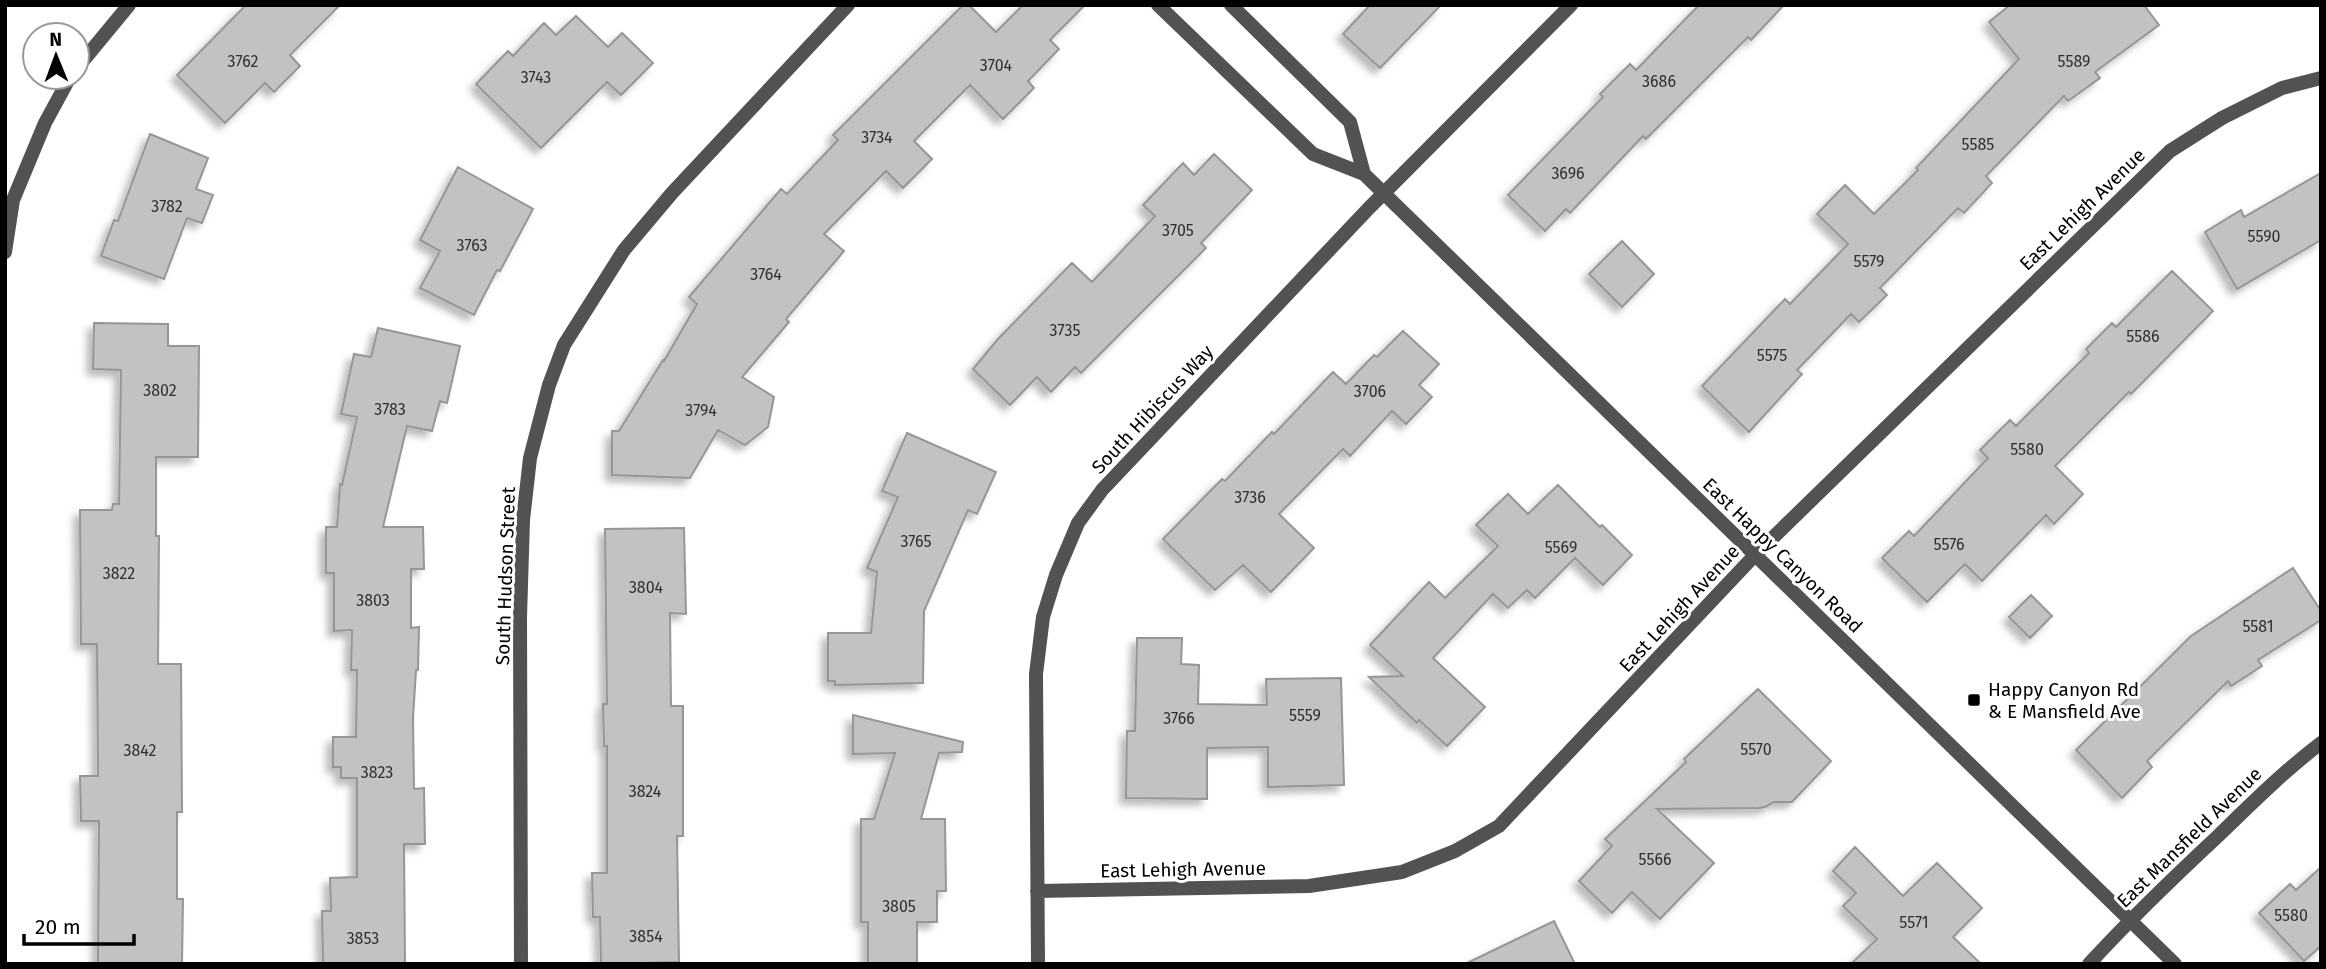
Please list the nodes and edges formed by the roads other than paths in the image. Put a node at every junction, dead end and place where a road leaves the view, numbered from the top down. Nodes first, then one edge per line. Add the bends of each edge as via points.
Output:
1 (129, 5) edge
2 (848, 5) edge
3 (1158, 5) edge
4 (1231, 5) edge
5 (1571, 5) edge
6 (91, 51) edge
7 (2321, 78) edge
8 (62, 91) edge
9 (1364, 174) junction
10 (1384, 193) junction
11 (5, 252) edge
12 (1755, 555) junction
13 (2321, 743) edge
14 (1037, 891) junction
15 (2129, 920) junction
16 (521, 964) edge
17 (1038, 964) edge
18 (2089, 964) edge
19 (2175, 964) edge

1 - 6 street
2 - 16 street, South Hudson Street via 624,250 564,345 549,385 530,458 523,520
3 - 9 street, East Happy Canyon Road via 1313,155
4 - 9 street via 1350,122
5 - 10 street, South Hibiscus Way
7 - 12 street, East Lehigh Avenue via 2283,88 2170,150
8 - 11 street via 13,200
9 - 10 street, East Happy Canyon Road
10 - 12 street, East Happy Canyon Road
10 - 14 street, South Hibiscus Way via 1102,490 1078,523 1043,617 1036,674
12 - 14 street, East Lehigh Avenue via 1499,826 1455,851 1402,872 1310,886
12 - 15 street, East Happy Canyon Road
13 - 15 street, East Mansfield Avenue
14 - 17 street, South Hibiscus Way
15 - 18 street, East Mansfield Avenue
15 - 19 street, East Happy Canyon Road

